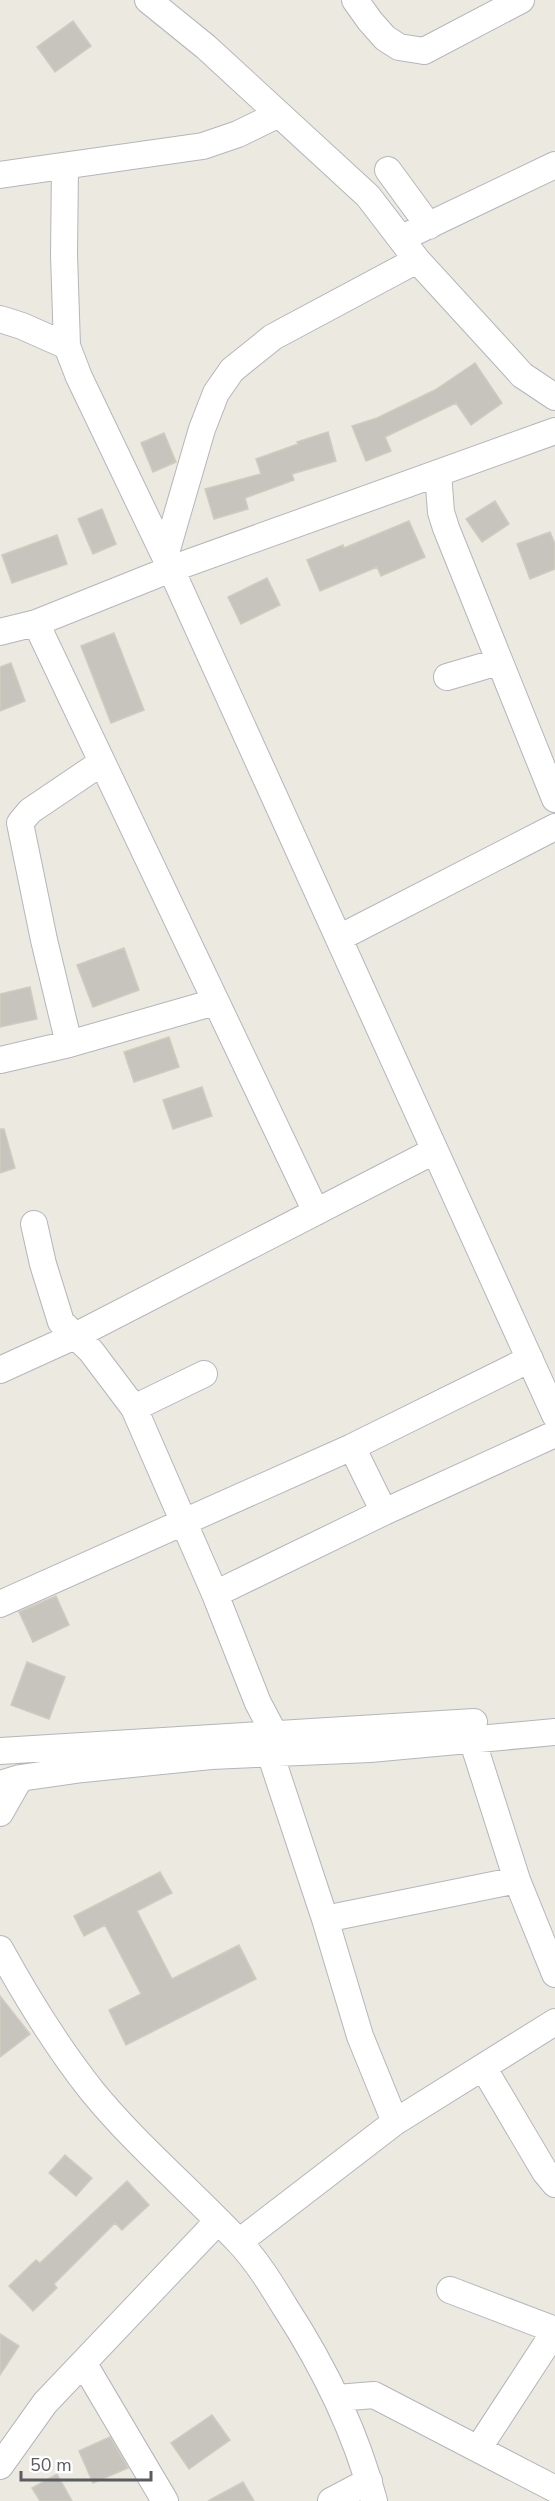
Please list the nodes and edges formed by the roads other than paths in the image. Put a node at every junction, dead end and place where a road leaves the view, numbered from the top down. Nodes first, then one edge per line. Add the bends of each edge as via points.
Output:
1 (148, 0) edge
2 (355, 0) edge
3 (521, 0) edge
4 (277, 115) junction
5 (555, 165) edge
6 (65, 167) junction
7 (388, 170) dead end
8 (0, 175) edge
9 (429, 226) junction
10 (402, 238) junction
11 (417, 260) junction
12 (0, 319) edge
13 (67, 346) junction
14 (555, 397) edge
15 (555, 432) edge
16 (438, 473) junction
17 (168, 563) junction
18 (36, 623) junction
19 (0, 632) edge
20 (498, 662) junction
21 (447, 677) dead end
22 (101, 763) junction
23 (555, 800) edge
24 (555, 827) edge
25 (339, 938) junction
26 (215, 1002) junction
27 (69, 1044) junction
28 (0, 1060) edge
29 (434, 1151) junction
30 (316, 1212) junction
31 (34, 1224) dead end
32 (77, 1335) junction
33 (540, 1364) edge
34 (0, 1370) edge
35 (204, 1374) dead end
36 (134, 1408) junction
37 (555, 1415) edge
38 (555, 1434) edge
39 (352, 1447) junction
40 (384, 1512) junction
41 (183, 1523) junction
42 (215, 1594) junction
43 (0, 1604) edge
44 (547, 1725) edge
45 (472, 1739) junction
46 (272, 1744) junction
47 (210, 1747) junction
48 (0, 1751) edge
49 (10, 1781) edge
50 (0, 1813) edge
51 (517, 1880) junction
52 (325, 1920) junction
53 (0, 1949) edge
54 (555, 1974) edge
55 (555, 2022) edge
56 (483, 2067) junction
57 (395, 2122) junction
58 (555, 2184) edge
59 (218, 2221) junction
60 (239, 2242) junction
61 (450, 2290) dead end
62 (555, 2330) edge
63 (84, 2364) junction
64 (337, 2398) junction
65 (478, 2449) junction
66 (0, 2466) edge
67 (555, 2489) edge
68 (371, 2491) edge
69 (165, 2501) edge
70 (331, 2501) edge

1 - 4 street via 206,47
2 - 3 street via 385,38 399,47 424,51
4 - 6 street via 203,146
4 - 10 street via 368,196
5 - 9 street
6 - 8 street
6 - 13 street
7 - 9 street
9 - 10 street
10 - 11 street
11 - 14 street via 522,375
11 - 17 street via 273,336 232,370 216,393 206,420
12 - 13 street
13 - 17 street
15 - 16 street
16 - 17 street
16 - 20 street via 446,528
17 - 18 street
17 - 25 street
18 - 19 street
18 - 22 street
20 - 21 street
20 - 23 street
22 - 26 street
22 - 27 street via 30,811 20,823
24 - 25 street
25 - 29 street
26 - 27 street
26 - 30 street
27 - 28 street
29 - 30 street
29 - 33 street
30 - 32 street
31 - 32 street via 61,1322
32 - 34 street
32 - 36 street
33 - 37 street
33 - 39 street
35 - 36 street
36 - 41 street
38 - 40 street
39 - 40 street
39 - 41 street
40 - 42 street
41 - 42 street
41 - 43 street
42 - 46 street
44 - 45 street
44 - 46 street
45 - 46 street via 370,1749
45 - 51 street
46 - 47 street
46 - 52 street
47 - 48 street
47 - 49 street
49 - 50 street
51 - 52 street
51 - 54 street
52 - 57 street via 360,2036
53 - 59 street via 46,2027 91,2090
55 - 56 street
56 - 57 street
56 - 58 street
57 - 60 street
59 - 60 street
59 - 63 street
60 - 64 street via 265,2273
61 - 62 street
62 - 65 street
63 - 66 street via 45,2403
63 - 69 street
64 - 65 street via 374,2396
64 - 68 street
65 - 67 street
68 - 70 street

